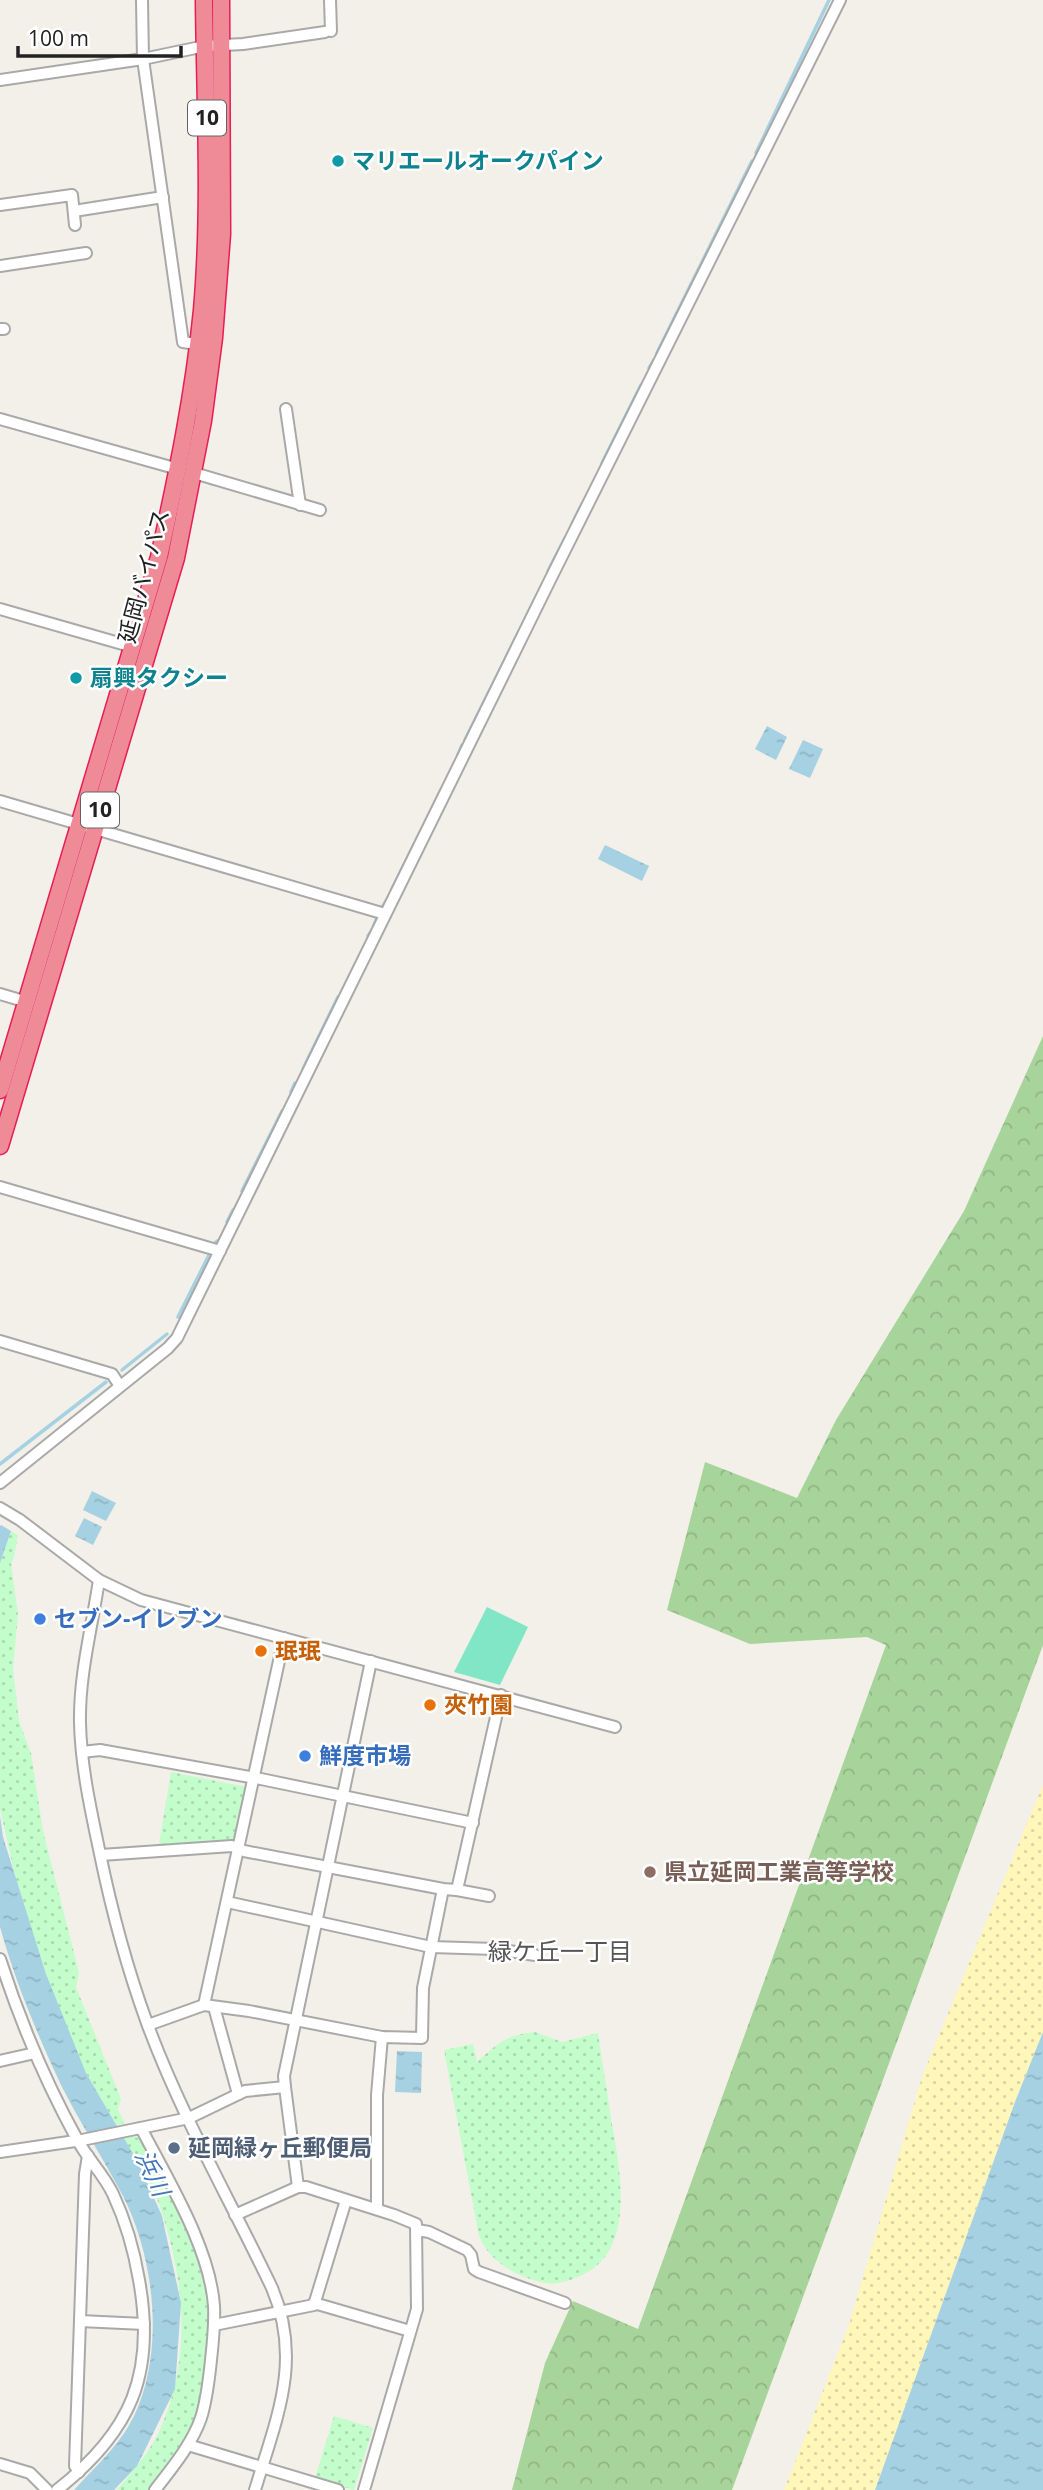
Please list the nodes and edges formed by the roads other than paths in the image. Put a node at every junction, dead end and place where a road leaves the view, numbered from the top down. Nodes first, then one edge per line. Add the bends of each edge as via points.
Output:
1 (142, 0) edge
2 (204, 0) edge
3 (221, 0) edge
4 (330, 0) edge
5 (840, 0) edge
6 (205, 46) junction
7 (222, 46) junction
8 (143, 59) junction
9 (0, 79) edge
10 (163, 197) junction
11 (0, 205) edge
12 (74, 211) junction
13 (75, 225) dead end
14 (86, 253) dead end
15 (0, 266) edge
16 (205, 346) junction
17 (286, 409) dead end
18 (0, 419) edge
19 (186, 471) junction
20 (300, 505) junction
21 (320, 510) dead end
22 (0, 609) edge
23 (133, 647) junction
24 (0, 801) edge
25 (87, 827) junction
26 (386, 914) junction
27 (0, 994) edge
28 (27, 1002) junction
29 (0, 1090) edge
30 (0, 1146) edge
31 (0, 1187) edge
32 (220, 1251) junction
33 (0, 1341) edge
34 (120, 1386) junction
35 (0, 1483) edge
36 (0, 1508) edge
37 (99, 1580) junction
38 (284, 1638) junction
39 (371, 1661) junction
40 (501, 1695) junction
41 (615, 1727) dead end
42 (82, 1752) junction
43 (254, 1779) junction
44 (344, 1796) junction
45 (473, 1823) junction
46 (239, 1847) junction
47 (100, 1855) junction
48 (329, 1867) junction
49 (443, 1889) junction
50 (457, 1890) junction
51 (489, 1896) dead end
52 (227, 1902) junction
53 (315, 1922) junction
54 (431, 1947) junction
55 (535, 1955) dead end
56 (0, 1959) edge
57 (209, 2006) junction
58 (296, 2020) junction
59 (148, 2025) junction
60 (382, 2037) junction
61 (36, 2053) junction
62 (0, 2062) edge
63 (285, 2087) junction
64 (238, 2094) junction
65 (189, 2118) junction
66 (141, 2128) junction
67 (80, 2140) junction
68 (0, 2152) edge
69 (88, 2156) junction
70 (298, 2187) junction
71 (345, 2200) junction
72 (377, 2209) junction
73 (235, 2215) junction
74 (417, 2230) junction
75 (314, 2303) junction
76 (565, 2303) dead end
77 (281, 2312) junction
78 (80, 2321) junction
79 (144, 2324) junction
80 (214, 2325) junction
81 (410, 2331) junction
82 (188, 2445) junction
83 (0, 2464) edge
84 (262, 2467) junction
85 (79, 2472) junction
86 (47, 2490) edge
87 (57, 2490) edge
88 (155, 2490) edge
89 (255, 2490) edge
90 (338, 2490) edge
91 (364, 2490) edge

1 - 8 street
2 - 6 highway, 延岡バイパス / 10
3 - 7 highway, 延岡バイパス / 10
4 - 7 street via 328,32
5 - 26 street
6 - 7 street
6 - 8 street
6 - 16 highway, 延岡バイパス / 10
7 - 16 highway, 延岡バイパス / 10 via 222,233
8 - 9 street
8 - 10 street
10 - 12 street
10 - 16 street via 183,342
11 - 12 street via 72,195
12 - 13 street
14 - 15 street
16 - 19 highway, 延岡バイパス / 10
17 - 20 street
18 - 19 street
19 - 20 street
19 - 23 highway, 延岡バイパス / 10
19 - 25 highway, 延岡バイパス / 10 via 176,558
20 - 21 street
22 - 23 street
23 - 25 highway, 延岡バイパス / 10
24 - 25 street
25 - 26 street
25 - 28 highway, 延岡バイパス / 10
25 - 30 highway, 延岡バイパス / 10
26 - 32 street
27 - 28 street
28 - 29 highway, 延岡バイパス / 10
31 - 32 street
32 - 34 street via 177,1338
33 - 34 street via 112,1374
34 - 35 street
36 - 37 street
37 - 38 street via 141,1600
37 - 42 street via 82,1691
38 - 39 street
38 - 43 street
39 - 40 street
39 - 44 street
40 - 41 street
40 - 45 street
42 - 43 street via 100,1750
42 - 47 street
43 - 44 street
43 - 46 street
44 - 45 street
44 - 48 street
45 - 50 street
46 - 47 street
46 - 48 street
46 - 52 street
47 - 59 street via 122,1946
48 - 49 street
48 - 53 street
49 - 50 street
49 - 54 street
50 - 51 street
52 - 53 street
52 - 57 street
53 - 54 street
53 - 58 street
54 - 55 street
54 - 60 street via 423,1987 422,2038
56 - 61 street
57 - 58 street
57 - 59 street
57 - 64 street
58 - 60 street
58 - 63 street
59 - 65 street
60 - 72 street
61 - 62 street
61 - 67 street
63 - 64 street
63 - 70 street
64 - 65 street
65 - 66 street
65 - 73 street
66 - 67 street
66 - 80 street via 191,2227 210,2283
67 - 68 street
67 - 69 street
69 - 78 street
69 - 79 street via 126,2222
70 - 71 street
70 - 73 street
71 - 72 street
71 - 75 street
72 - 74 street via 416,2224
73 - 77 street
74 - 76 street via 467,2250 479,2272
74 - 81 street via 417,2309
75 - 77 street
75 - 81 street
77 - 80 street
77 - 84 street via 287,2339 286,2380
78 - 79 street
78 - 85 street via 75,2466
79 - 85 street via 144,2362 136,2391 114,2434
80 - 82 street via 208,2386
81 - 91 street
82 - 84 street
82 - 88 street
83 - 86 street via 30,2473
84 - 89 street
84 - 90 street
85 - 87 street

